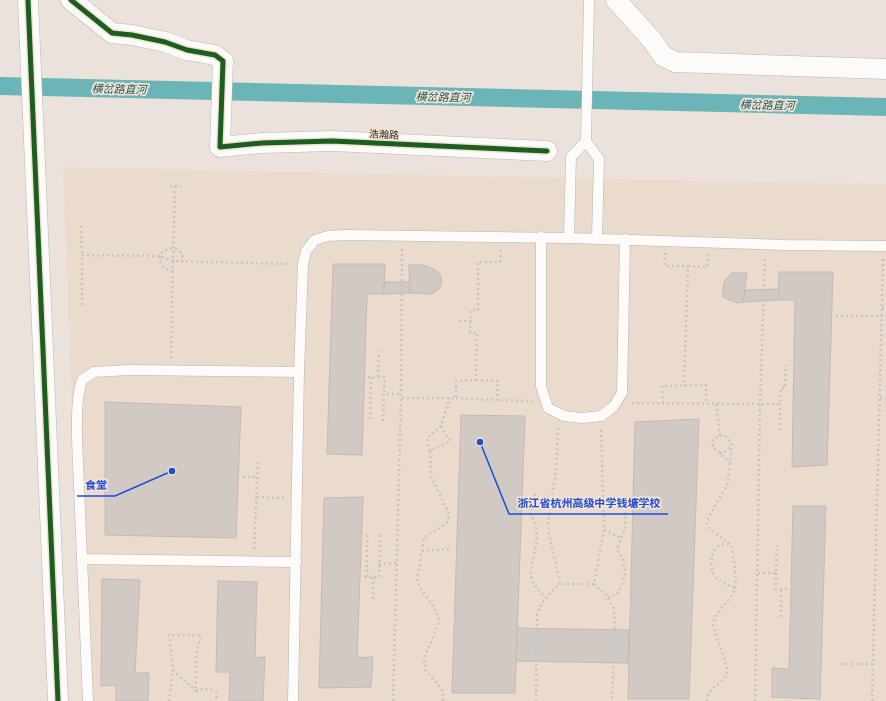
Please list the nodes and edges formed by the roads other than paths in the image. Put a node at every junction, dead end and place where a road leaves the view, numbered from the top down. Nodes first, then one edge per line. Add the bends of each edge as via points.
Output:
1 (28, 0) edge
2 (71, 0) edge
3 (589, 0) edge
4 (616, 0) edge
5 (886, 69) edge
6 (586, 141) junction
7 (547, 151) dead end
8 (541, 237) junction
9 (569, 238) junction
10 (597, 238) junction
11 (625, 239) junction
12 (885, 246) edge
13 (299, 372) junction
14 (82, 559) junction
15 (296, 562) junction
16 (58, 701) edge
17 (88, 701) edge
18 (293, 701) edge

1 - 16 street
2 - 7 street, 浩瀚路 via 112,33 165,42 187,50 215,55 224,61 220,147 332,141
3 - 6 lane
4 - 5 street via 663,56 675,62
6 - 9 lane via 571,157
6 - 10 lane via 599,158
8 - 9 lane
8 - 11 lane via 541,386 548,408 564,416 582,418 601,416 622,393
8 - 13 lane via 328,236 314,240 306,251 303,264
9 - 10 lane
10 - 11 lane
11 - 12 lane
13 - 14 lane via 129,370 94,372 82,380 77,411
13 - 15 lane
14 - 15 lane
14 - 17 lane
15 - 18 lane

